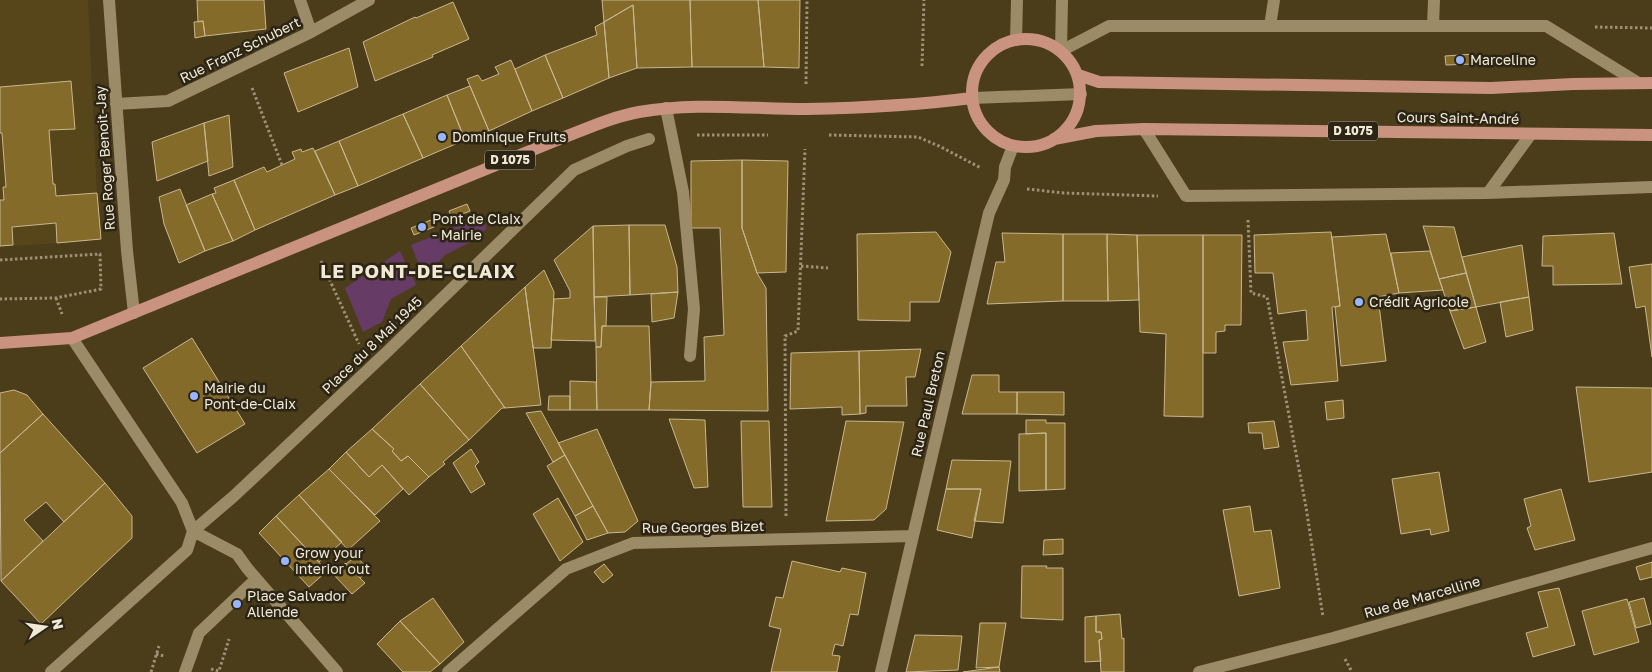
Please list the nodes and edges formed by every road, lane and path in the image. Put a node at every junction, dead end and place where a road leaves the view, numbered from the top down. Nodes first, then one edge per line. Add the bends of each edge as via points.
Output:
1 (109, 0) edge
2 (300, 0) edge
3 (369, 0) edge
4 (806, 0) edge
5 (924, 0) edge
6 (1017, 0) edge
7 (1062, 0) edge
8 (1274, 0) edge
9 (1434, 0) edge
10 (1270, 26) junction
11 (1432, 26) junction
12 (310, 32) junction
13 (1016, 40) junction
14 (1061, 51) junction
15 (242, 64) junction
16 (922, 66) dead end
17 (1078, 75) junction
18 (1637, 82) junction
19 (1652, 82) edge
20 (806, 89) dead end
21 (1081, 94) junction
22 (972, 98) junction
23 (116, 104) junction
24 (666, 108) junction
25 (1144, 129) junction
26 (1531, 134) junction
27 (1652, 135) edge
28 (918, 137) dead end
29 (649, 139) dead end
30 (1054, 140) junction
31 (1013, 146) junction
32 (806, 150) dead end
33 (282, 165) dead end
34 (1004, 180) junction
35 (1652, 187) edge
36 (1488, 193) junction
37 (1186, 196) junction
38 (1248, 214) dead end
39 (319, 258) dead end
40 (0, 260) edge
41 (801, 266) junction
42 (828, 268) dead end
43 (0, 299) edge
44 (134, 313) junction
45 (72, 338) junction
46 (0, 343) edge
47 (690, 356) dead end
48 (370, 369) junction
49 (193, 531) junction
50 (913, 536) junction
51 (786, 540) junction
52 (1652, 548) edge
53 (256, 579) junction
54 (1333, 638) junction
55 (159, 646) dead end
56 (51, 672) edge
57 (150, 672) edge
58 (185, 672) edge
59 (337, 672) edge
60 (448, 672) edge
61 (880, 672) edge
62 (1199, 672) edge
63 (1352, 672) edge

1 - 23 street, Rue Roger Benoit-Jay
2 - 12 street
3 - 12 street, Rue Franz Schubert
4 - 20 path
5 - 16 path
6 - 13 street
7 - 14 street
8 - 10 street
9 - 11 street
10 - 11 street
10 - 14 street via 1109,26
11 - 18 street via 1546,26
12 - 15 street, Rue Franz Schubert
13 - 14 main road via 1032,39
13 - 22 main road via 997,47 983,61 974,78
14 - 17 main road
15 - 23 street, Rue Franz Schubert via 168,101
15 - 33 path
17 - 18 main road via 1099,82 1492,88
17 - 21 main road
18 - 19 main road
21 - 22 street
21 - 30 main road via 1077,112 1068,128
22 - 24 main road, D 1075 via 852,108
22 - 31 main road via 985,128 998,140
23 - 44 street, Rue Roger Benoit-Jay
24 - 44 main road, D 1075 via 602,122
24 - 47 street via 684,200 694,309
25 - 26 main road, Cours Saint-André / D 1075
25 - 30 main road, Cours Saint-André / D 1075 via 1096,131
25 - 37 street
26 - 27 main road, Cours Saint-André / D 1075
26 - 36 street
28 - 34 path
29 - 48 street, Place du 8 Mai 1945 via 574,170
30 - 31 main road, Cours Saint-André via 1035,147
31 - 34 street, Rue Paul Breton
32 - 41 path
34 - 37 path via 1027,189 1064,193
34 - 50 street, Rue Paul Breton via 989,213
35 - 36 street
36 - 37 street
38 - 54 path via 1251,293 1267,297 1324,624
39 - 48 path
40 - 43 path via 100,254 101,289 56,298
41 - 42 path
41 - 51 path via 798,331 785,336
44 - 45 main road, D 1075
45 - 46 main road, D 1075
45 - 49 street via 182,503
48 - 49 street, Place du 8 Mai 1945
49 - 53 street via 237,554
49 - 56 street via 187,550
50 - 51 street, Rue Georges Bizet
50 - 61 street, Rue Paul Breton
51 - 60 street, Rue Georges Bizet via 633,543 566,569
52 - 54 street, Rue de Marcelline
53 - 58 street via 199,633
53 - 59 street
54 - 62 street, Rue de Marcelline
54 - 63 path
55 - 57 path

